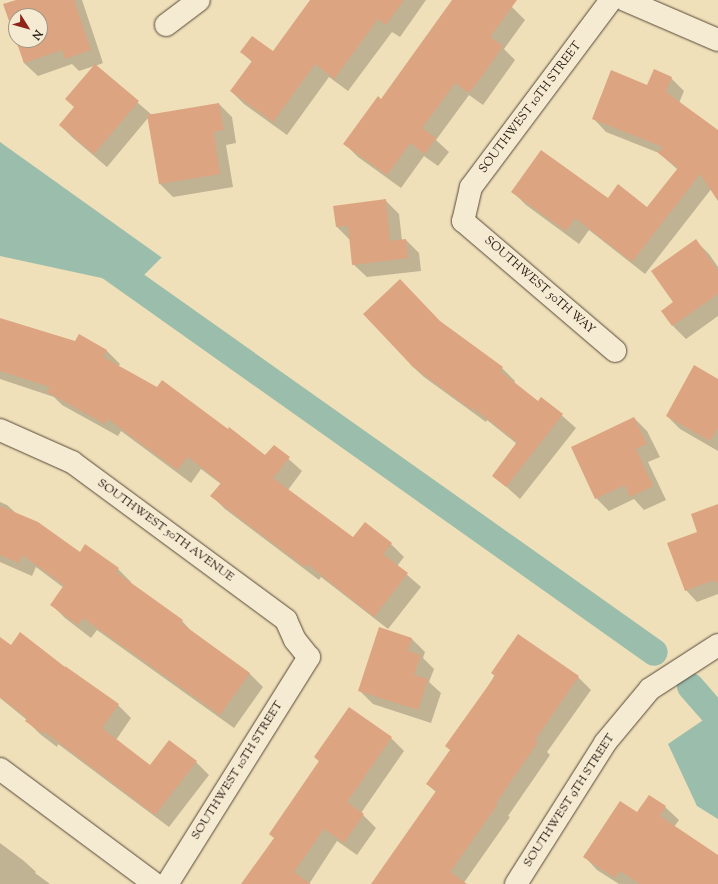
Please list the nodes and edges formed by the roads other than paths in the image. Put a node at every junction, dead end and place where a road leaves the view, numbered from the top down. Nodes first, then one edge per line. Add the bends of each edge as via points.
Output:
1 (199, 0) edge
2 (611, 0) edge
3 (625, 0) edge
4 (166, 25) dead end
5 (718, 40) edge
6 (463, 221) joint
7 (615, 351) dead end
8 (0, 430) edge
9 (718, 645) edge
10 (309, 657) joint
11 (0, 768) edge
12 (525, 881) edge
13 (155, 884) edge
14 (167, 884) edge

1 - 4 street
2 - 6 street, SOUTHWEST 10TH STREET via 471,187
3 - 5 street
6 - 7 street, SOUTHWEST 50TH WAY
8 - 10 street, SOUTHWEST 50TH AVENUE via 72,462 280,615 286,620 295,640
9 - 12 street, SOUTHWEST 9TH STREET via 650,689 605,743
10 - 14 street, SOUTHWEST 10TH STREET
11 - 13 street

